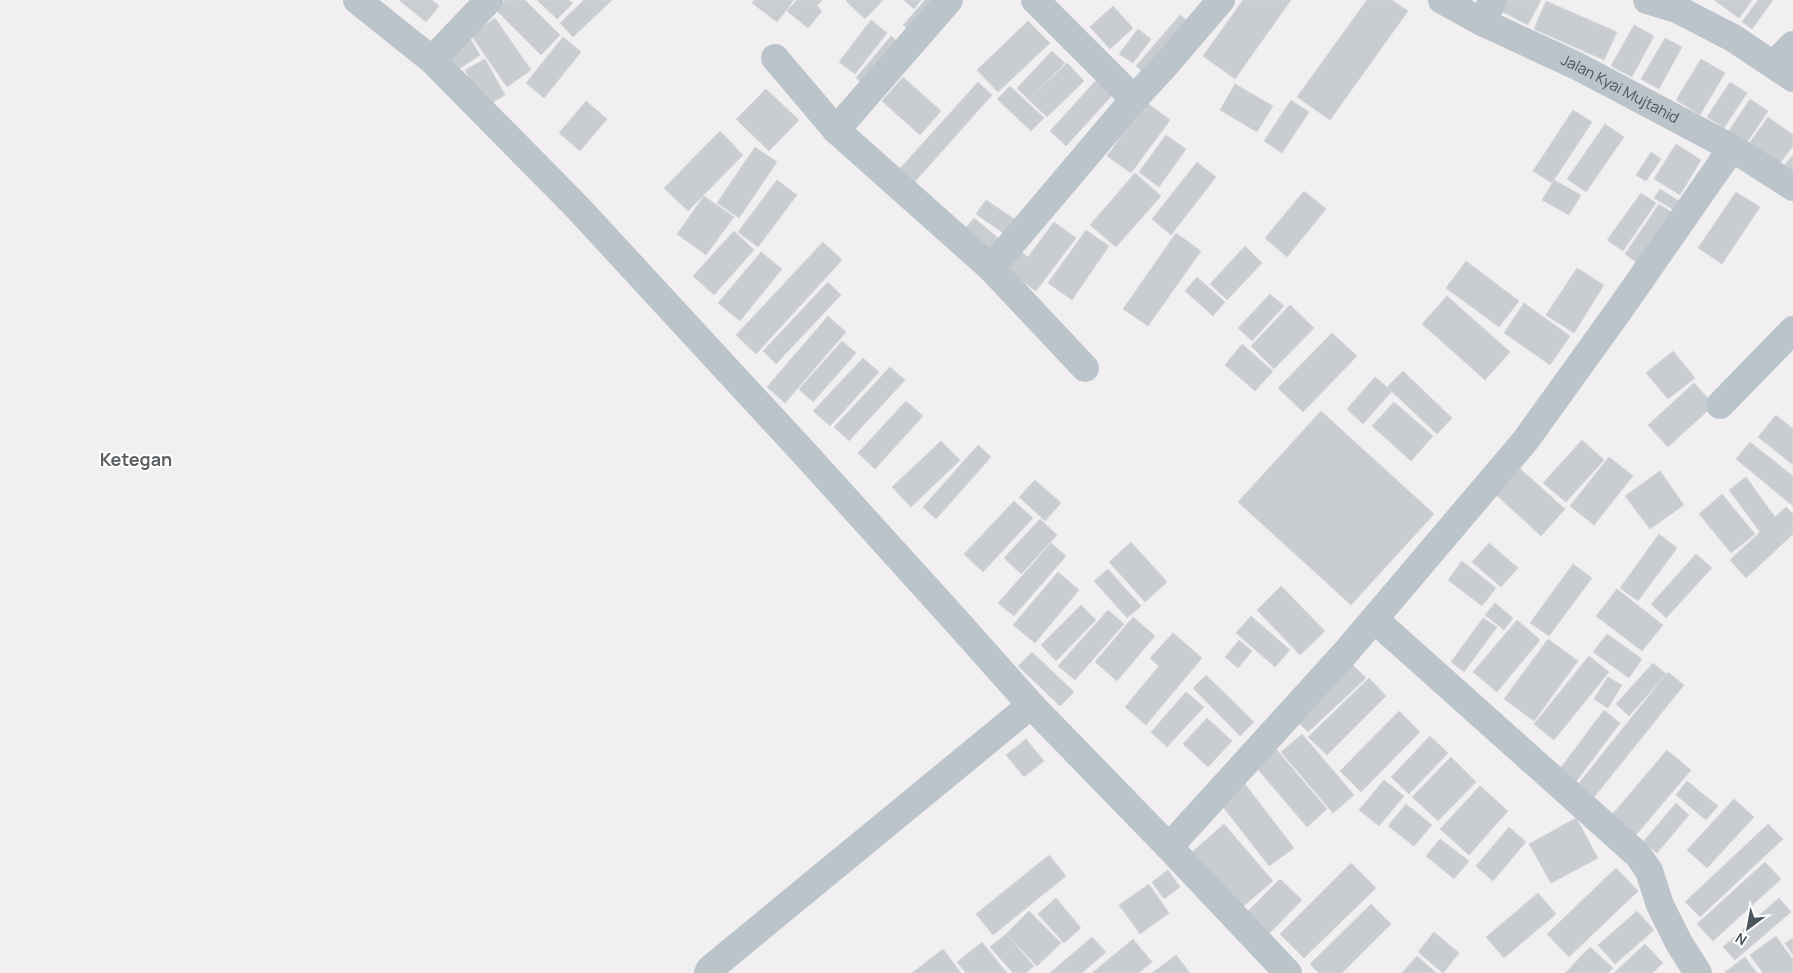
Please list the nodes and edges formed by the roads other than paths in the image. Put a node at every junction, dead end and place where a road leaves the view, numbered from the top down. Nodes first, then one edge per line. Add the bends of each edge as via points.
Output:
1 (357, 0) edge
2 (489, 0) edge
3 (949, 0) edge
4 (1035, 0) edge
5 (1221, 0) edge
6 (1442, 0) edge
7 (1647, 0) edge
8 (1488, 10) edge
9 (1793, 45) edge
10 (775, 58) dead end
11 (432, 60) junction
12 (1783, 71) edge
13 (1134, 99) junction
14 (836, 130) junction
15 (1732, 148) junction
16 (1793, 187) edge
17 (991, 268) junction
18 (1793, 330) edge
19 (1086, 368) dead end
20 (1720, 405) dead end
21 (1374, 619) junction
22 (1031, 706) junction
23 (1169, 847) junction
24 (708, 973) edge
25 (1288, 973) edge
26 (1698, 973) edge

1 - 11 street
2 - 11 street
3 - 14 street
4 - 13 street
5 - 13 street
6 - 8 street, Jalan Kyai Mujtahid
7 - 12 street via 1677,9 1733,38
8 - 15 street, Jalan Kyai Mujtahid via 1577,66
9 - 12 street
10 - 14 street
11 - 22 street via 577,207 960,624
13 - 17 street
14 - 17 street
15 - 16 street, Jalan Kyai Mujtahid
15 - 21 street via 1525,441
17 - 19 street
18 - 20 street
21 - 23 street
21 - 26 street via 1638,855 1649,871 1660,905 1679,943
22 - 23 street
22 - 24 street
23 - 25 street

